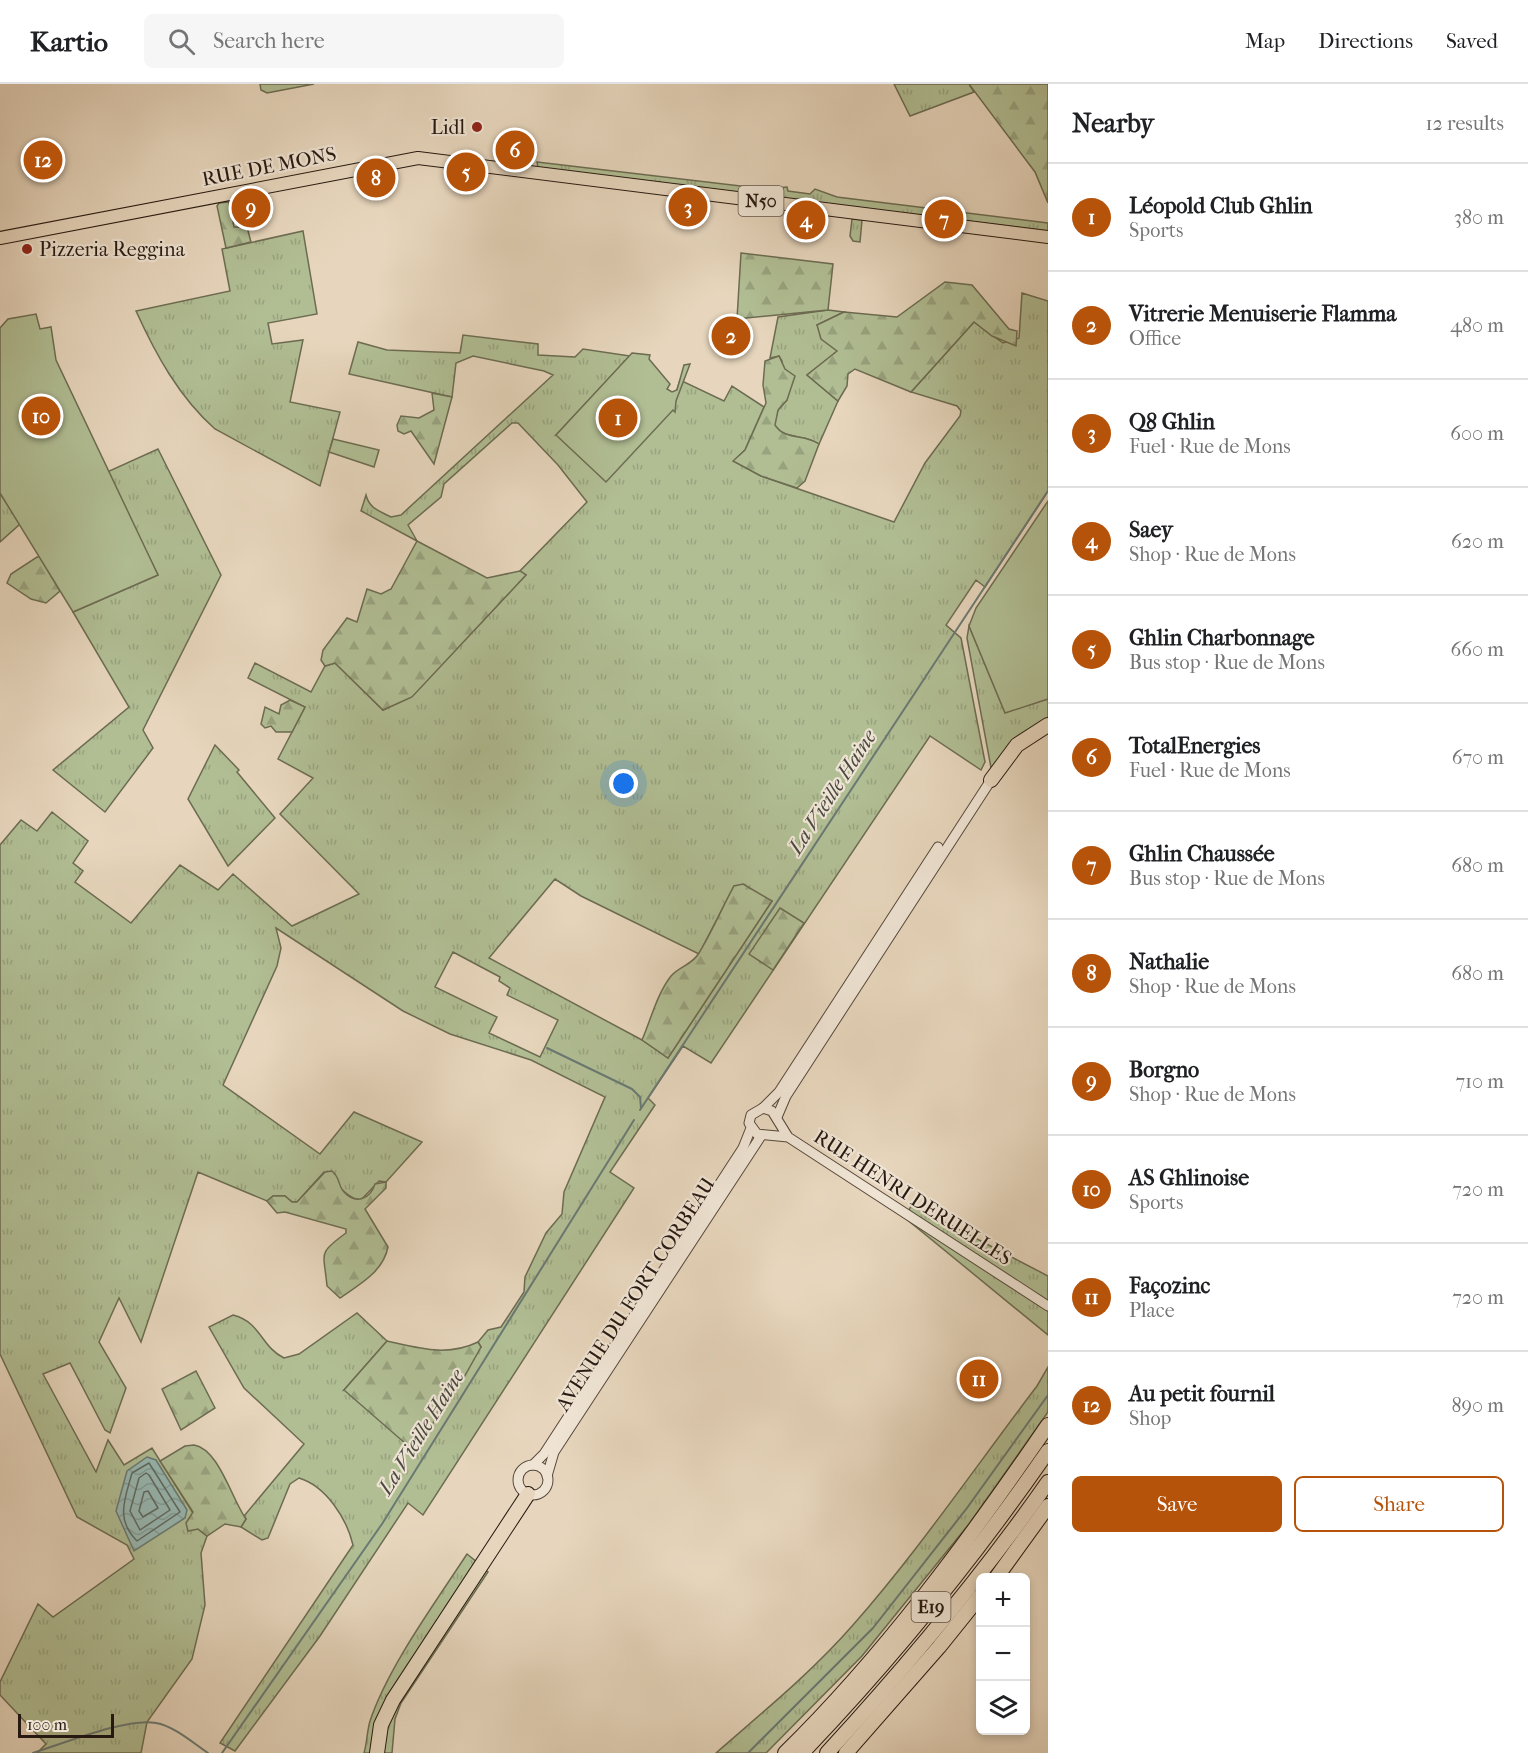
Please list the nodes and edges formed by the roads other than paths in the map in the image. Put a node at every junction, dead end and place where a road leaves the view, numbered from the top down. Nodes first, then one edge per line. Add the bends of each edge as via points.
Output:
1 (1048, 237) edge
2 (0, 238) edge
3 (1048, 725) edge
4 (991, 780) joint
5 (938, 847) dead end
6 (763, 1108) junction
7 (777, 1119) junction
8 (750, 1128) junction
9 (765, 1136) junction
10 (788, 1137) junction
11 (1048, 1306) edge
12 (1048, 1425) edge
13 (1048, 1451) edge
14 (533, 1465) junction
15 (547, 1476) junction
16 (1048, 1482) edge
17 (528, 1494) junction
18 (1048, 1506) edge
19 (1048, 1522) edge
20 (1000, 1573) edge
21 (1001, 1573) edge
22 (976, 1602) edge
23 (871, 1657) junction
24 (377, 1753) edge
25 (775, 1753) edge
26 (785, 1753) edge
27 (802, 1753) edge
28 (827, 1753) edge
29 (846, 1753) edge

1 - 2 main road, RUE DE MONS / N50 via 418,158
3 - 4 highway via 1017,745
4 - 7 street via 791,1087
5 - 6 street via 779,1092
6 - 7 street via 772,1111
6 - 8 street via 751,1115
7 - 9 street via 776,1130
7 - 10 street, RUE HENRI DERUELLES
8 - 9 street
8 - 14 street, AVENUE DU FORT CORBEAU via 743,1148 544,1454
9 - 10 street, RUE HENRI DERUELLES
9 - 15 street, AVENUE DU FORT CORBEAU via 554,1452
10 - 11 street, RUE HENRI DERUELLES
12 - 23 highway via 958,1551
13 - 27 highway, E19 via 921,1619
14 - 15 street via 542,1468
14 - 17 street via 524,1468 519,1476 521,1489
15 - 17 street via 544,1489
16 - 28 highway, E19 via 928,1639
17 - 24 highway via 393,1700 381,1725
18 - 20 highway
19 - 21 highway
22 - 29 highway
23 - 25 highway
23 - 26 highway

